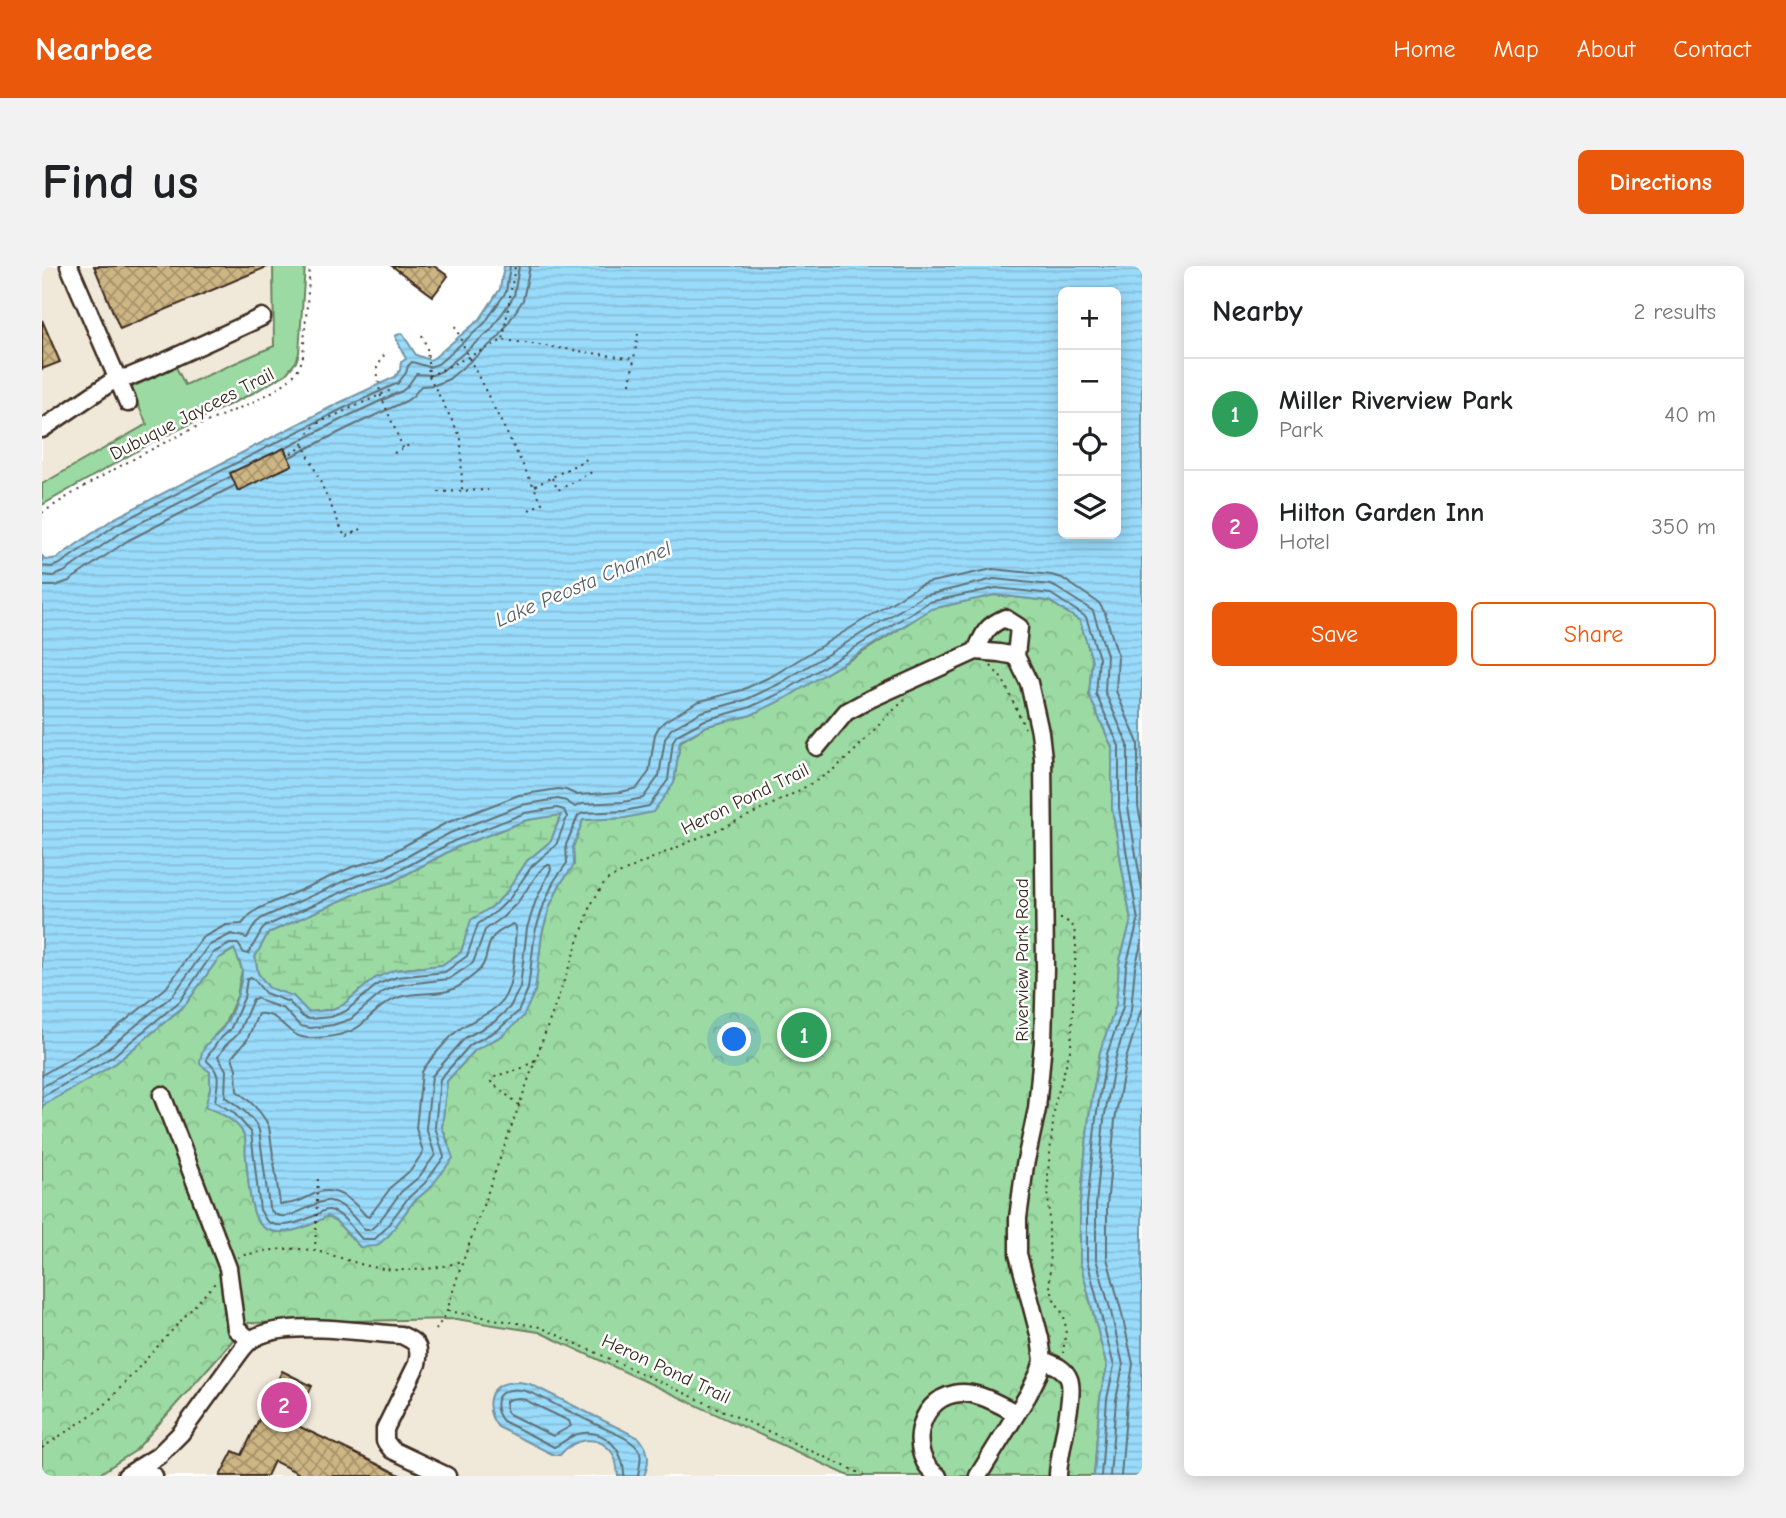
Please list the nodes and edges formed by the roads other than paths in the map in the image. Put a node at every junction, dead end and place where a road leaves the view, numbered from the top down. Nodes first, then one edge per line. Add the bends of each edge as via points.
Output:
1 (69, 266) edge
2 (262, 317) dead end
3 (117, 378) junction
4 (128, 403) dead end
5 (42, 429) edge
6 (976, 651) junction
7 (1016, 656) junction
8 (817, 747) dead end
9 (162, 1095) dead end
10 (251, 1340) junction
11 (1043, 1360) junction
12 (1016, 1413) junction
13 (132, 1472) edge
14 (154, 1476) edge
15 (447, 1476) edge
16 (938, 1476) edge
17 (978, 1476) edge
18 (1058, 1476) edge

1 - 3 street
2 - 3 street via 153,367
3 - 4 street
3 - 5 street
6 - 7 street
6 - 7 street via 986,629 1005,618 1019,627
6 - 8 street via 846,712
7 - 11 street, Riverview Park Road via 1029,683 1043,758 1043,1042 1018,1242
9 - 10 street via 228,1268 236,1329
10 - 13 street via 181,1433 158,1456
10 - 15 street via 273,1330 305,1328 401,1335 412,1340 418,1346 417,1364 385,1429 385,1441 392,1450
11 - 12 street
11 - 18 street via 1060,1367 1069,1379
12 - 16 street via 974,1394 953,1394 935,1403 924,1418 919,1437 921,1457
12 - 17 street
13 - 14 street

